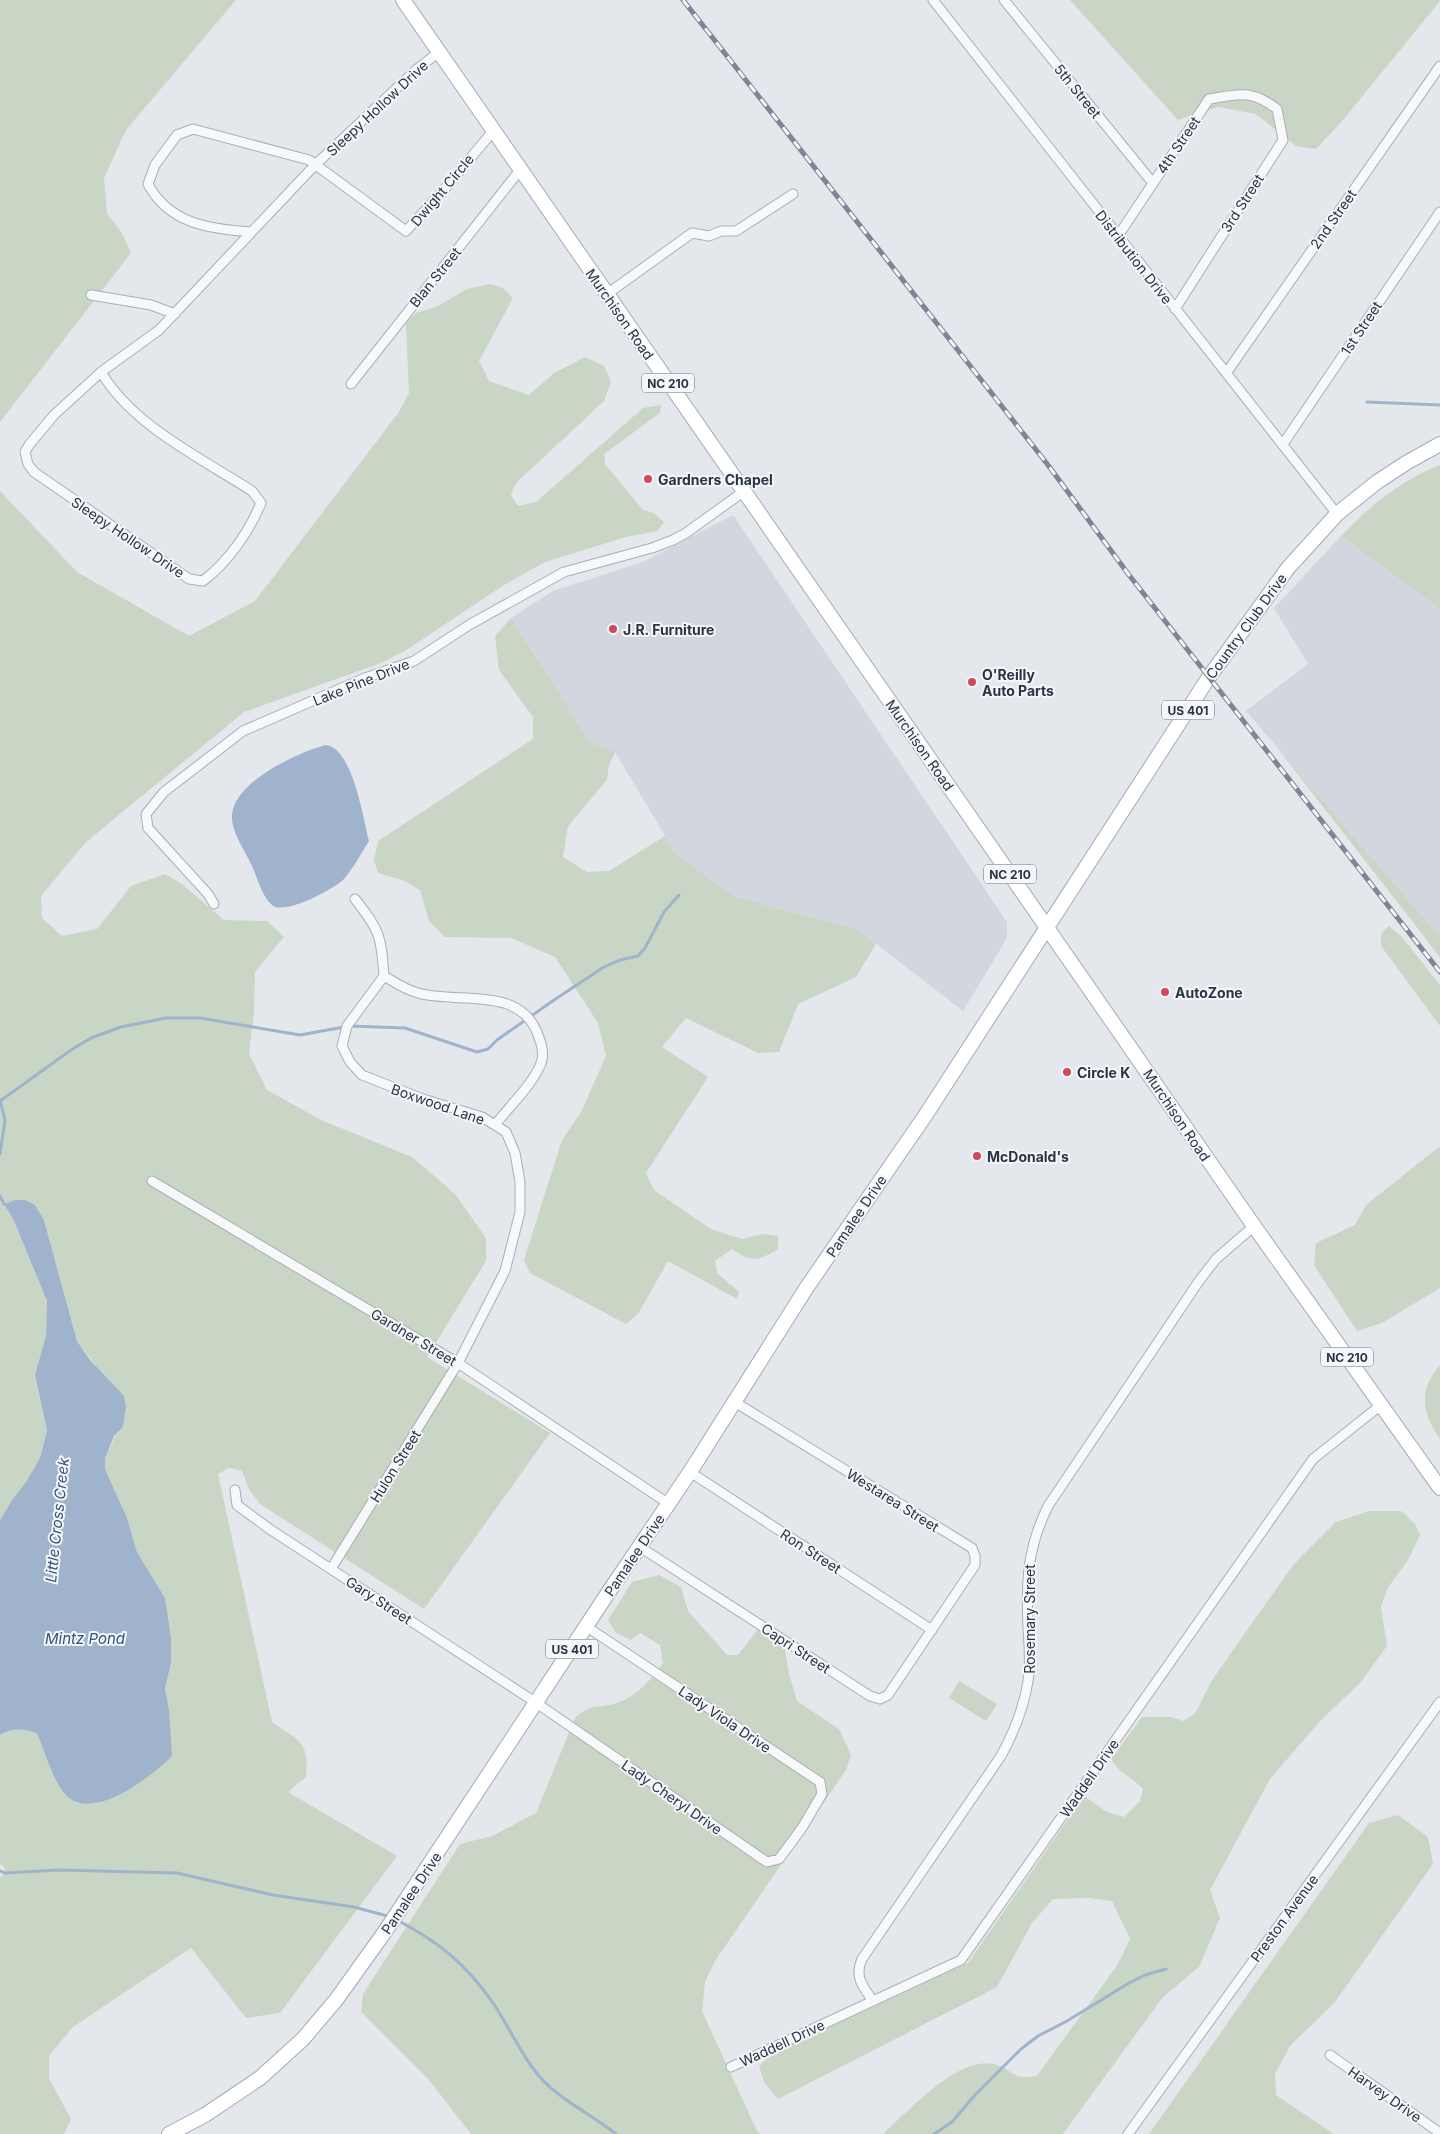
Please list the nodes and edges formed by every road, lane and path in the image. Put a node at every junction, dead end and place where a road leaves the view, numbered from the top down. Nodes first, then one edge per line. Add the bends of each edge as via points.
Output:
1 (403, 0) edge
2 (933, 0) edge
3 (1009, 2) edge
4 (439, 52) junction
5 (1440, 66) edge
6 (1262, 98) joint
7 (493, 131) junction
8 (315, 165) junction
9 (520, 170) junction
10 (1152, 182) junction
11 (793, 194) dead end
12 (1440, 212) edge
13 (251, 232) junction
14 (1118, 236) junction
15 (606, 294) junction
16 (91, 295) dead end
17 (1175, 309) junction
18 (175, 314) junction
19 (100, 372) junction
20 (1227, 372) junction
21 (351, 384) dead end
22 (1283, 444) junction
23 (1440, 444) edge
24 (743, 492) junction
25 (1337, 514) junction
26 (355, 899) dead end
27 (214, 904) dead end
28 (1046, 925) junction
29 (384, 976) junction
30 (495, 1125) junction
31 (152, 1181) dead end
32 (1254, 1226) junction
33 (458, 1363) junction
34 (734, 1401) junction
35 (1381, 1405) junction
36 (690, 1472) junction
37 (1440, 1488) edge
38 (235, 1490) dead end
39 (669, 1504) junction
40 (640, 1547) junction
41 (331, 1569) junction
42 (587, 1627) junction
43 (932, 1630) junction
44 (535, 1702) junction
45 (1440, 1702) edge
46 (802, 1828) joint
47 (873, 2001) junction
48 (1330, 2055) dead end
49 (731, 2067) dead end
50 (1440, 2132) edge
51 (169, 2134) edge
52 (1128, 2134) edge

1 - 4 main road, Murchison Road / NC 210
2 - 14 street, Distribution Drive
3 - 10 street, 5th Street
4 - 7 main road, Murchison Road / NC 210
4 - 8 street, Sleepy Hollow Drive
5 - 20 street, 2nd Street
6 - 10 street, 4th Street via 1243,93 1209,99
6 - 17 street, 3rd Street via 1277,109 1283,140
7 - 8 street, Dwight Circle via 406,232
7 - 9 main road, Murchison Road / NC 210
8 - 13 street, Sleepy Hollow Drive
8 - 13 street, Sleepy Hollow Drive via 294,155 193,129 177,134 155,165 148,184 156,199 173,214 212,230
9 - 15 main road, Murchison Road / NC 210
9 - 21 street, Blan Street
10 - 14 street, 4th Street
11 - 15 street via 736,232 709,236 692,233
12 - 22 street, 1st Street
13 - 18 street, Sleepy Hollow Drive
14 - 17 street, Distribution Drive
15 - 24 main road, Murchison Road / NC 210
16 - 18 street via 151,305
17 - 20 street, Distribution Drive
18 - 19 street, Sleepy Hollow Drive via 147,341
19 - 19 street, Sleepy Hollow Drive via 54,415 29,445 26,452 28,464 84,508 189,579 203,581 221,567 262,503 252,491 147,423 111,389
20 - 22 street, Distribution Drive
22 - 25 street, Distribution Drive
23 - 25 main road, Country Club Drive / US 401 via 1384,477
24 - 27 street, Lake Pine Drive via 673,540 564,572 414,661 365,678 243,731 164,792 146,814 148,828
24 - 28 main road, Murchison Road / NC 210
25 - 28 main road, Country Club Drive / US 401 via 1288,568 1209,677
26 - 29 street via 375,925 382,944
28 - 32 main road, Murchison Road / NC 210
28 - 34 main road, Pamalee Drive / US 401 via 932,1105
29 - 30 street, Boxwood Lane via 347,1026 342,1046 350,1062 362,1075 371,1079 482,1117
29 - 30 street via 416,993 498,1000 515,1007 534,1025 542,1043 542,1060 532,1079
30 - 33 street, Boxwood Lane via 506,1132 515,1153 520,1182 520,1212 505,1271
31 - 33 street, Gardner Street
32 - 35 main road, Murchison Road / NC 210
32 - 47 street, Rosemary Street via 1225,1249 1199,1281 1045,1512 1028,1564 1029,1679 1019,1719 1001,1756 862,1959 859,1979
33 - 39 street, Gardner Street
33 - 41 street, Hulon Street
34 - 36 main road, Pamalee Drive / US 401
34 - 43 street, Westarea Street via 972,1548 975,1564
35 - 37 main road, Murchison Road / NC 210
35 - 47 street, Waddell Drive via 1313,1459 962,1960
36 - 39 main road, Pamalee Drive / US 401
36 - 43 street, Ron Street
38 - 41 street, Gary Street via 237,1505
39 - 40 main road, Pamalee Drive / US 401
40 - 42 main road, Pamalee Drive / US 401
40 - 43 street, Capri Street via 870,1696 880,1699 888,1695
41 - 44 street, Gary Street
42 - 44 main road, Pamalee Drive / US 401
42 - 46 street, Lady Viola Drive via 820,1782 822,1794
44 - 46 street, Lady Cheryl Drive via 768,1862 779,1859
44 - 51 main road, Pamalee Drive / US 401 via 384,1933 336,2000 303,2039 234,2097
45 - 52 street, Preston Avenue
47 - 49 street, Waddell Drive
48 - 50 street, Harvey Drive

